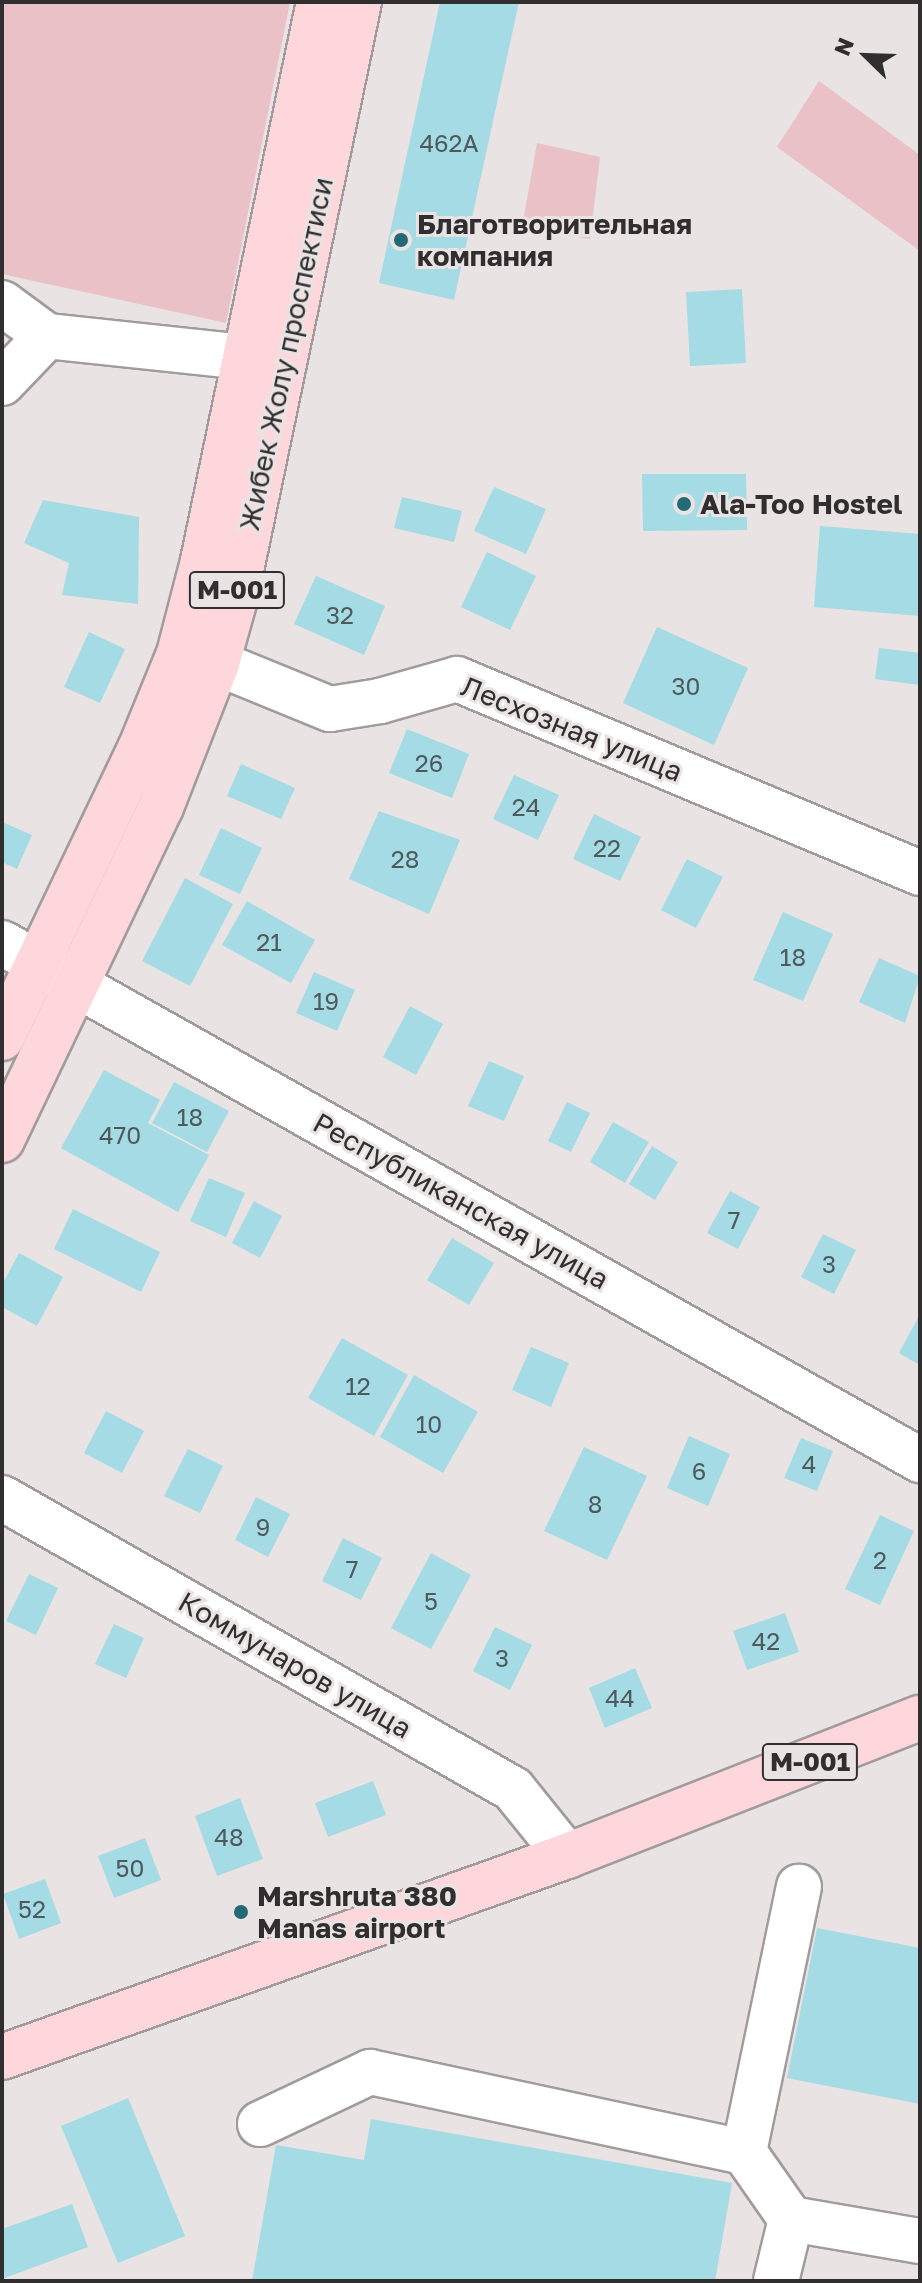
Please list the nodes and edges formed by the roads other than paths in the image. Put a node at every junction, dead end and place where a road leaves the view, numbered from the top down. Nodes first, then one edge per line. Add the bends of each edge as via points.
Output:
1 (319, 2) edge
2 (359, 2) edge
3 (2, 303) edge
4 (47, 336) junction
5 (264, 359) junction
6 (2, 383) edge
7 (217, 663) junction
8 (920, 873) edge
9 (20, 953) edge
10 (76, 984) junction
11 (2, 1038) edge
12 (2, 1140) edge
13 (920, 1460) edge
14 (2, 1498) edge
15 (920, 1718) edge
16 (567, 1856) junction
17 (799, 1887) dead end
18 (2, 2057) edge
19 (260, 2124) dead end
20 (744, 2152) junction
21 (791, 2219) junction
22 (920, 2241) edge
23 (776, 2281) edge

1 - 5 main road, Жибек Жолу проспектиси / М-001
2 - 5 main road, Жибек Жолу проспектиси / М-001
3 - 4 street
4 - 5 street
4 - 6 street
5 - 7 main road, Жибек Жолу проспектиси / М-001 via 235,599
5 - 9 main road, Жибек Жолу проспектиси / М-001 via 179,654 140,749
7 - 8 street, Лесхозная улица via 330,709 457,679
7 - 10 main road, Жибек Жолу проспектиси / М-001 via 161,807
9 - 10 street, Республиканская улица
9 - 11 main road, Жибек Жолу проспектиси / М-001
10 - 12 main road, Жибек Жолу проспектиси / М-001
10 - 13 street, Республиканская улица
14 - 16 street, Коммунаров улица via 513,1789
15 - 16 main road, М-001
16 - 18 main road, М-001
17 - 20 street
19 - 20 street via 370,2072
20 - 21 street
21 - 22 street
21 - 23 street

